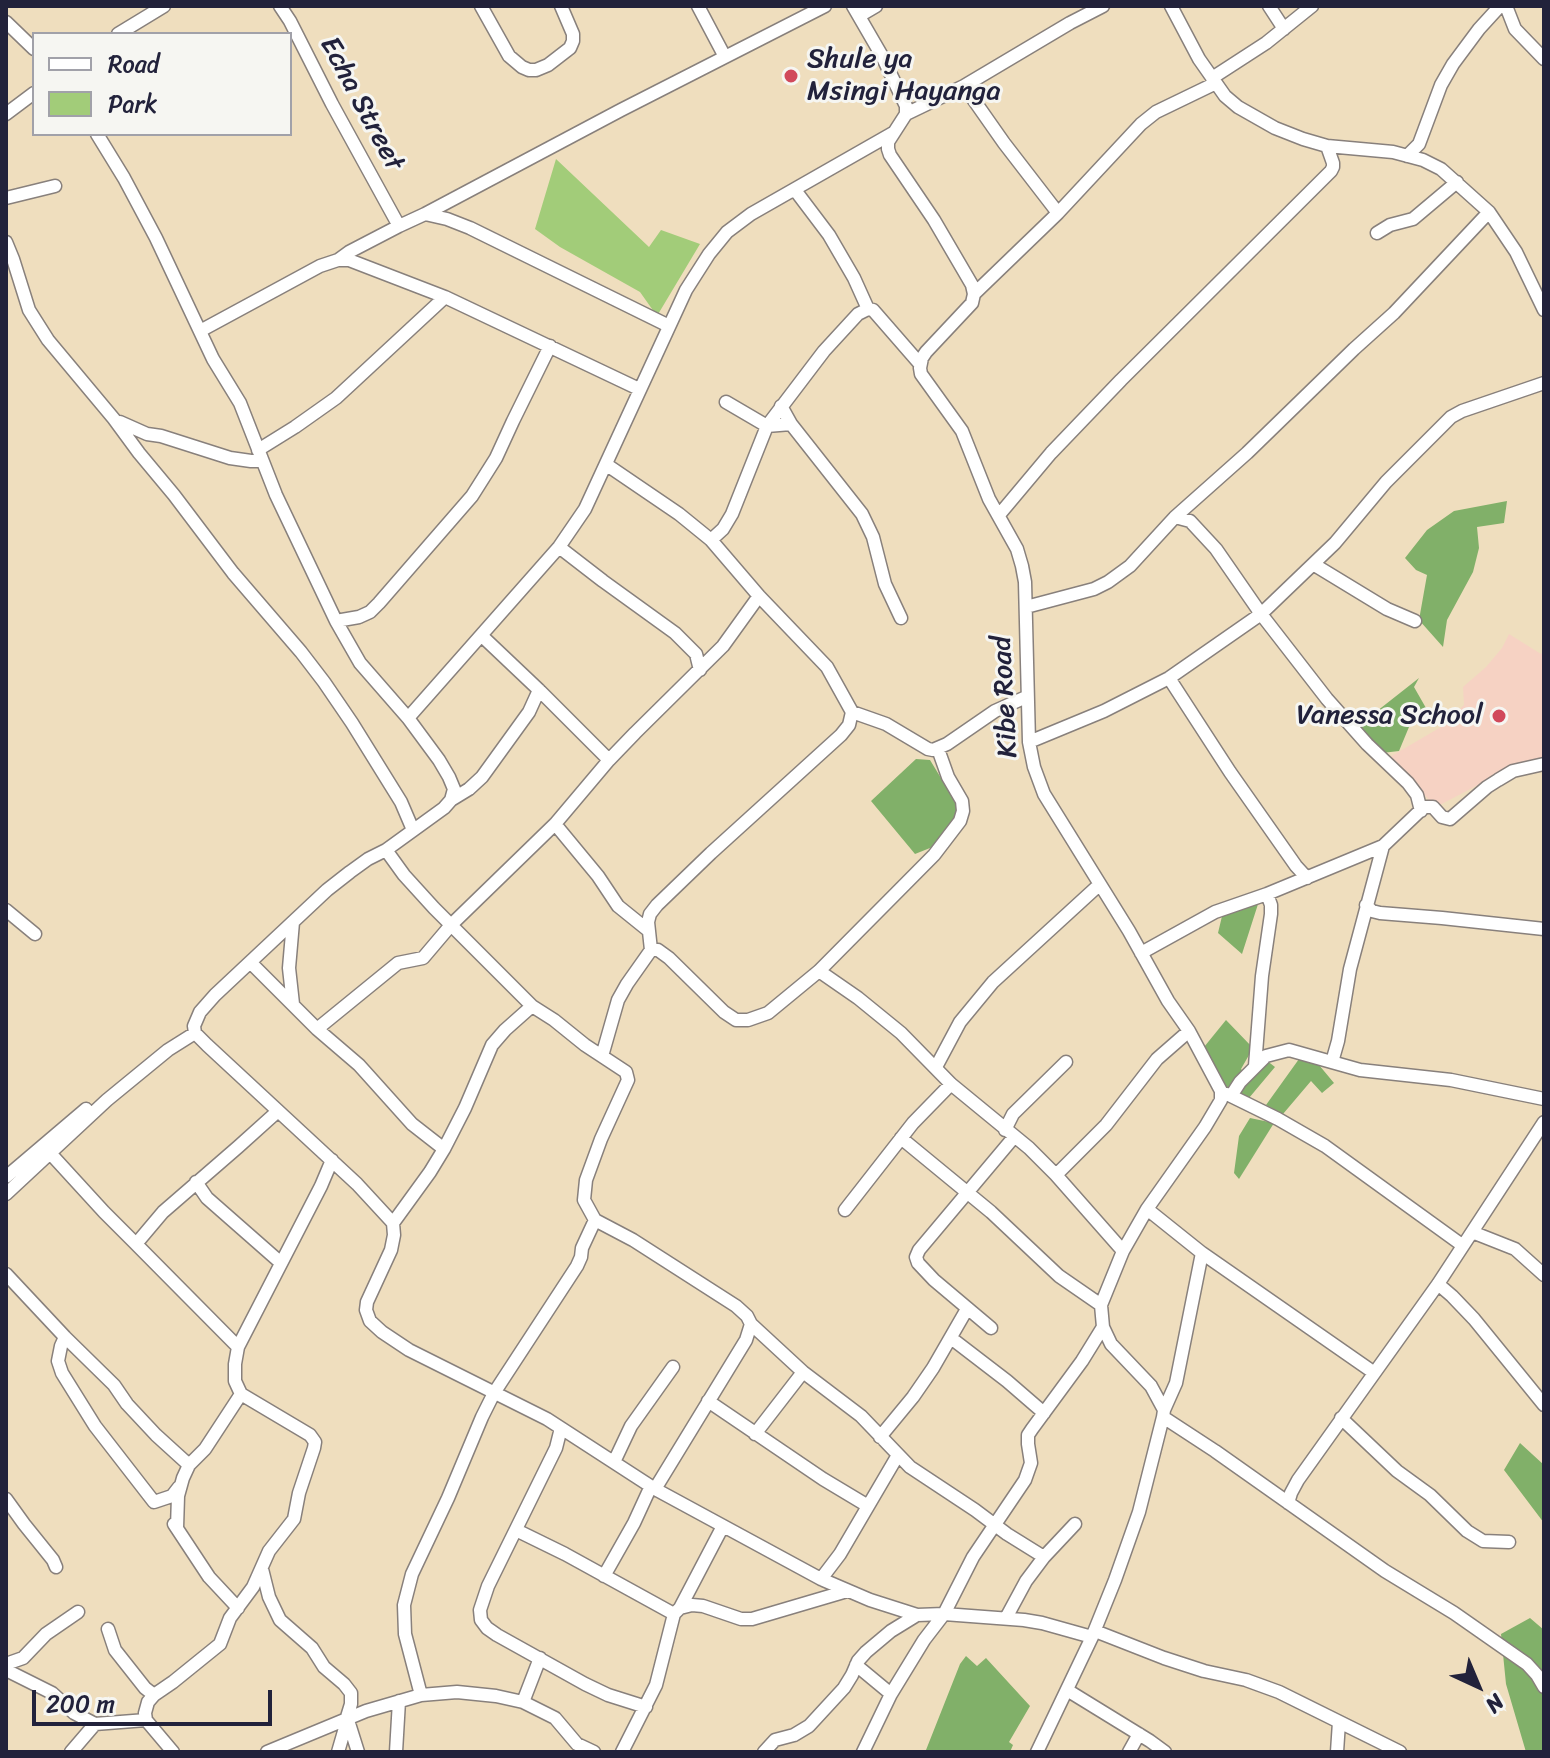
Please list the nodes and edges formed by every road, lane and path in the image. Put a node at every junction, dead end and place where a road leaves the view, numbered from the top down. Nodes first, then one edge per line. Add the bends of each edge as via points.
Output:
1 (164, 6) edge
2 (280, 6) edge
3 (481, 6) edge
4 (561, 6) edge
5 (698, 6) edge
6 (825, 6) edge
7 (876, 6) edge
8 (1103, 6) edge
9 (1171, 6) edge
10 (1269, 6) edge
11 (1312, 6) edge
12 (1500, 6) edge
13 (1506, 6) edge
14 (856, 11) edge
15 (6, 22) edge
16 (1284, 29) junction
17 (121, 32) edge
18 (32, 47) edge
19 (725, 57) junction
20 (1544, 59) edge
21 (1214, 81) junction
22 (964, 86) junction
23 (32, 94) edge
24 (6, 114) edge
25 (906, 114) junction
26 (893, 133) junction
27 (98, 136) edge
28 (1327, 146) junction
29 (1358, 149) junction
30 (1407, 156) junction
31 (1333, 167) junction
32 (1457, 182) junction
33 (55, 186) dead end
34 (795, 190) junction
35 (6, 198) edge
36 (1489, 212) junction
37 (1058, 213) junction
38 (425, 214) junction
39 (399, 226) junction
40 (1377, 233) dead end
41 (6, 242) edge
42 (338, 260) junction
43 (974, 294) junction
44 (445, 297) junction
45 (868, 309) junction
46 (1544, 310) edge
47 (669, 326) junction
48 (200, 331) junction
49 (550, 346) junction
50 (920, 364) junction
51 (1544, 383) edge
52 (639, 389) junction
53 (726, 402) dead end
54 (781, 406) junction
55 (114, 419) junction
56 (791, 424) junction
57 (767, 426) junction
58 (260, 455) junction
59 (607, 465) junction
60 (1189, 505) junction
61 (999, 515) junction
62 (1175, 517) junction
63 (1190, 521) junction
64 (715, 545) junction
65 (559, 547) junction
66 (1313, 564) junction
67 (759, 596) junction
68 (1026, 607) junction
69 (1261, 614) junction
70 (901, 618) dead end
71 (336, 621) junction
72 (1415, 621) dead end
73 (482, 636) junction
74 (700, 670) junction
75 (1169, 678) junction
76 (539, 690) junction
77 (1026, 697) junction
78 (852, 712) junction
79 (408, 718) junction
80 (1029, 742) junction
81 (938, 749) junction
82 (609, 760) junction
83 (1544, 764) edge
84 (451, 800) junction
85 (1421, 811) junction
86 (555, 824) junction
87 (413, 830) junction
88 (1383, 846) junction
89 (386, 850) junction
90 (1366, 854) junction
91 (1296, 866) junction
92 (1377, 867) junction
93 (1307, 878) junction
94 (1099, 885) junction
95 (1289, 885) junction
96 (1267, 894) junction
97 (1366, 905) junction
98 (6, 910) edge
99 (293, 922) junction
100 (451, 925) junction
101 (1544, 929) edge
102 (649, 931) junction
103 (35, 934) dead end
104 (651, 950) junction
105 (1141, 953) junction
106 (250, 962) junction
107 (819, 971) junction
108 (293, 1004) junction
109 (532, 1006) junction
110 (317, 1029) junction
111 (1189, 1031) junction
112 (195, 1033) junction
113 (602, 1056) junction
114 (1066, 1062) dead end
115 (1332, 1062) junction
116 (1255, 1066) junction
117 (936, 1067) junction
118 (951, 1084) junction
119 (1226, 1094) junction
120 (102, 1095) dead end
121 (1544, 1099) edge
122 (278, 1111) junction
123 (1544, 1122) edge
124 (1005, 1130) junction
125 (901, 1138) junction
126 (444, 1149) junction
127 (50, 1153) junction
128 (332, 1160) junction
129 (1056, 1175) junction
130 (196, 1182) junction
131 (7, 1187) edge
132 (967, 1194) junction
133 (1147, 1209) junction
134 (845, 1210) dead end
135 (595, 1220) junction
136 (393, 1223) junction
137 (1472, 1232) junction
138 (136, 1244) junction
139 (1462, 1245) junction
140 (1123, 1251) junction
141 (1202, 1253) junction
142 (281, 1263) junction
143 (6, 1274) edge
144 (1544, 1275) edge
145 (1438, 1284) junction
146 (1101, 1305) junction
147 (967, 1309) junction
148 (751, 1324) junction
149 (1103, 1327) junction
150 (991, 1328) dead end
151 (65, 1337) junction
152 (951, 1338) junction
153 (238, 1347) junction
154 (673, 1367) dead end
155 (803, 1372) junction
156 (1373, 1372) junction
157 (494, 1393) junction
158 (241, 1394) junction
159 (708, 1401) junction
160 (1544, 1405) edge
161 (1044, 1413) junction
162 (1164, 1414) junction
163 (1341, 1418) junction
164 (561, 1428) junction
165 (755, 1434) junction
166 (880, 1437) junction
167 (576, 1439) junction
168 (556, 1448) junction
169 (898, 1455) junction
170 (614, 1462) junction
171 (189, 1465) junction
172 (179, 1487) junction
173 (653, 1487) junction
174 (6, 1499) edge
175 (1288, 1503) junction
176 (868, 1506) junction
177 (1075, 1524) dead end
178 (994, 1525) junction
179 (723, 1526) junction
180 (516, 1530) junction
181 (1509, 1542) dead end
182 (1044, 1557) junction
183 (56, 1567) dead end
184 (262, 1569) junction
185 (604, 1576) junction
186 (821, 1579) junction
187 (847, 1591) junction
188 (238, 1608) junction
189 (677, 1611) junction
190 (78, 1612) dead end
191 (944, 1614) junction
192 (917, 1615) junction
193 (1006, 1618) junction
194 (108, 1629) dead end
195 (1093, 1634) junction
196 (540, 1658) junction
197 (6, 1664) edge
198 (856, 1665) junction
199 (6, 1670) edge
200 (1544, 1687) edge
201 (1067, 1690) junction
202 (891, 1694) junction
203 (154, 1695) junction
204 (421, 1695) junction
205 (399, 1701) junction
206 (523, 1702) junction
207 (646, 1707) junction
208 (347, 1717) junction
209 (146, 1720) junction
210 (1339, 1722) junction
211 (95, 1724) junction
212 (1139, 1734) junction
213 (866, 1751) edge
214 (71, 1752) edge
215 (173, 1752) edge
216 (267, 1752) edge
217 (338, 1752) edge
218 (358, 1752) edge
219 (396, 1752) edge
220 (594, 1752) edge
221 (622, 1752) edge
222 (764, 1752) edge
223 (1037, 1752) edge
224 (1129, 1752) edge
225 (1165, 1752) edge
226 (1337, 1752) edge
227 (1400, 1752) edge

1 - 17 street
2 - 39 street, Echa Street
3 - 4 street via 509,56 536,70 573,41
5 - 19 street
6 - 19 street
7 - 14 street
8 - 22 street
9 - 21 street
10 - 16 street
11 - 16 street
12 - 30 street via 1453,64 1419,144
13 - 20 street via 1515,29
14 - 25 street via 897,85
15 - 18 street
16 - 21 street
19 - 38 street
21 - 28 street via 1254,117
21 - 37 street via 1141,124
22 - 25 street
22 - 37 street
23 - 24 street
25 - 26 street
26 - 34 street
26 - 43 street via 890,155 966,273
27 - 48 street via 150,226
28 - 29 street
28 - 31 street
29 - 30 street
29 - 31 street
30 - 32 street via 1441,169
31 - 61 street via 1051,453
32 - 36 street
32 - 40 street via 1413,219
33 - 35 street
34 - 45 street via 829,235
34 - 47 street via 727,232 686,290
36 - 46 street
36 - 60 street via 1394,313
37 - 43 street
38 - 39 street
38 - 47 street via 470,228
39 - 42 street
41 - 55 street via 36,323
42 - 44 street via 358,262
42 - 48 street
43 - 50 street
44 - 49 street
44 - 58 street via 336,398
45 - 50 street, Kibe Road via 879,314
45 - 54 street via 843,328
47 - 52 street
48 - 58 street via 247,416
49 - 52 street
49 - 71 street via 472,496 370,612
50 - 61 street, Kibe Road via 921,374 962,431
51 - 66 street via 1451,417
52 - 59 street
53 - 57 street
54 - 56 street
54 - 57 street
55 - 58 street via 221,456 240,460
55 - 87 street via 331,692
56 - 57 street
56 - 70 street via 862,514
57 - 64 street
58 - 71 street
59 - 64 street
59 - 65 street
60 - 62 street
60 - 63 street
61 - 68 street, Kibe Road via 1022,566
62 - 63 street
62 - 68 street via 1108,582
63 - 69 street
64 - 67 street
65 - 73 street
65 - 74 street via 675,633 696,654
66 - 69 street
66 - 72 street
67 - 74 street
67 - 78 street via 827,667
68 - 77 street, Kibe Road
69 - 75 street
69 - 85 street via 1346,721 1408,783
71 - 79 street via 360,663
73 - 76 street
73 - 79 street
74 - 82 street
75 - 80 street
75 - 91 street
76 - 82 street
76 - 84 street via 482,777
77 - 80 street, Kibe Road
77 - 81 street
78 - 81 street
78 - 102 street via 841,735 657,905 650,914
79 - 84 street via 449,777
80 - 94 street, Kibe Road via 1044,794
81 - 107 street via 962,801 960,821 934,855
82 - 86 street
83 - 85 street via 1513,771 1450,819 1430,806
84 - 87 street
85 - 88 street
86 - 100 street
86 - 102 street via 618,906
87 - 89 street
88 - 90 street
88 - 92 street
89 - 99 street via 350,872
89 - 100 street
90 - 92 street
90 - 93 street
91 - 93 street
91 - 95 street
92 - 97 street
93 - 95 street
94 - 105 street, Kibe Road
94 - 117 street via 993,982 960,1022
95 - 96 street
96 - 105 street via 1215,912
96 - 116 street via 1271,914
97 - 101 street via 1376,913
97 - 115 street
98 - 103 street
99 - 106 street
99 - 108 street
100 - 109 street
100 - 110 street via 423,958 398,963
102 - 104 street
104 - 107 street via 669,958 736,1020 768,1013
104 - 113 street via 618,1000
105 - 111 street, Kibe Road
106 - 108 street
106 - 112 street via 200,1012
107 - 117 street via 892,1025
108 - 110 street
109 - 113 street
109 - 126 street via 492,1045
110 - 126 street
111 - 119 street, Kibe Road
111 - 129 street via 1157,1059 1106,1125
112 - 122 street
112 - 127 street via 140,1072
113 - 135 street via 626,1072 628,1080 586,1180 584,1200
114 - 124 street via 1013,1114
115 - 116 street via 1289,1050 1266,1056
115 - 121 street
116 - 119 street
117 - 118 street
118 - 124 street
118 - 125 street
119 - 133 street
119 - 139 street via 1325,1146
120 - 131 street
122 - 128 street
122 - 130 street
123 - 137 street
124 - 129 street
124 - 132 street
125 - 132 street
125 - 134 street
126 - 136 street
127 - 131 street
127 - 138 street
128 - 136 street
128 - 142 street
129 - 140 street
130 - 138 street
130 - 142 street
132 - 146 street via 1059,1276
132 - 147 street via 916,1257 924,1271
133 - 140 street
133 - 141 street
135 - 148 street via 736,1306
135 - 157 street via 571,1279
136 - 157 street via 391,1250 367,1302 370,1321 409,1350
137 - 139 street
137 - 144 street via 1515,1249
138 - 153 street
139 - 145 street
140 - 146 street
141 - 156 street
141 - 162 street via 1176,1383
142 - 153 street
143 - 151 street
145 - 156 street
145 - 160 street via 1474,1319
146 - 149 street
147 - 150 street
147 - 152 street
148 - 155 street
148 - 159 street
149 - 161 street
149 - 162 street via 1111,1344 1151,1386
151 - 171 street
151 - 172 street via 58,1361 62,1373 95,1426 154,1502 172,1496
152 - 161 street
152 - 166 street
153 - 158 street via 235,1381
154 - 170 street via 631,1426
155 - 165 street
155 - 166 street via 851,1407
156 - 163 street
157 - 164 street
157 - 204 street via 412,1574 404,1605 405,1634
158 - 171 street
158 - 184 street via 315,1442 294,1519
159 - 165 street
159 - 173 street
161 - 178 street via 1028,1435 1030,1469
162 - 175 street
162 - 195 street via 1139,1512
163 - 175 street
163 - 181 street via 1475,1537
164 - 167 street
164 - 168 street
165 - 176 street
166 - 169 street
167 - 168 street
167 - 170 street
168 - 180 street
169 - 176 street
169 - 178 street
170 - 173 street
171 - 172 street
172 - 188 street via 175,1526 209,1577
173 - 179 street
173 - 185 street
174 - 183 street
175 - 200 street via 1527,1664
176 - 186 street
177 - 182 street
178 - 182 street
178 - 191 street
179 - 186 street
179 - 189 street
180 - 185 street
180 - 196 street via 488,1586 481,1620
182 - 193 street
184 - 188 street
184 - 208 street via 280,1620 351,1693
185 - 189 street
186 - 187 street
187 - 189 street via 752,1619 703,1606
187 - 192 street
188 - 203 street via 216,1649
189 - 207 street
190 - 197 street via 23,1658
191 - 192 street
191 - 193 street
191 - 202 street
192 - 198 street via 882,1637
193 - 195 street
194 - 203 street via 115,1650
195 - 201 street
195 - 210 street via 1260,1684
196 - 206 street
196 - 207 street via 608,1695
198 - 202 street
198 - 222 street via 844,1688 809,1726 775,1740
199 - 211 street via 52,1693
201 - 212 street
201 - 223 street
202 - 213 street
203 - 209 street
204 - 205 street
204 - 206 street via 475,1693
205 - 208 street
205 - 219 street
206 - 220 street via 555,1718 577,1744
207 - 221 street
208 - 216 street
208 - 217 street
208 - 218 street
209 - 211 street
209 - 215 street
210 - 226 street
210 - 227 street
211 - 214 street
212 - 224 street
212 - 225 street

